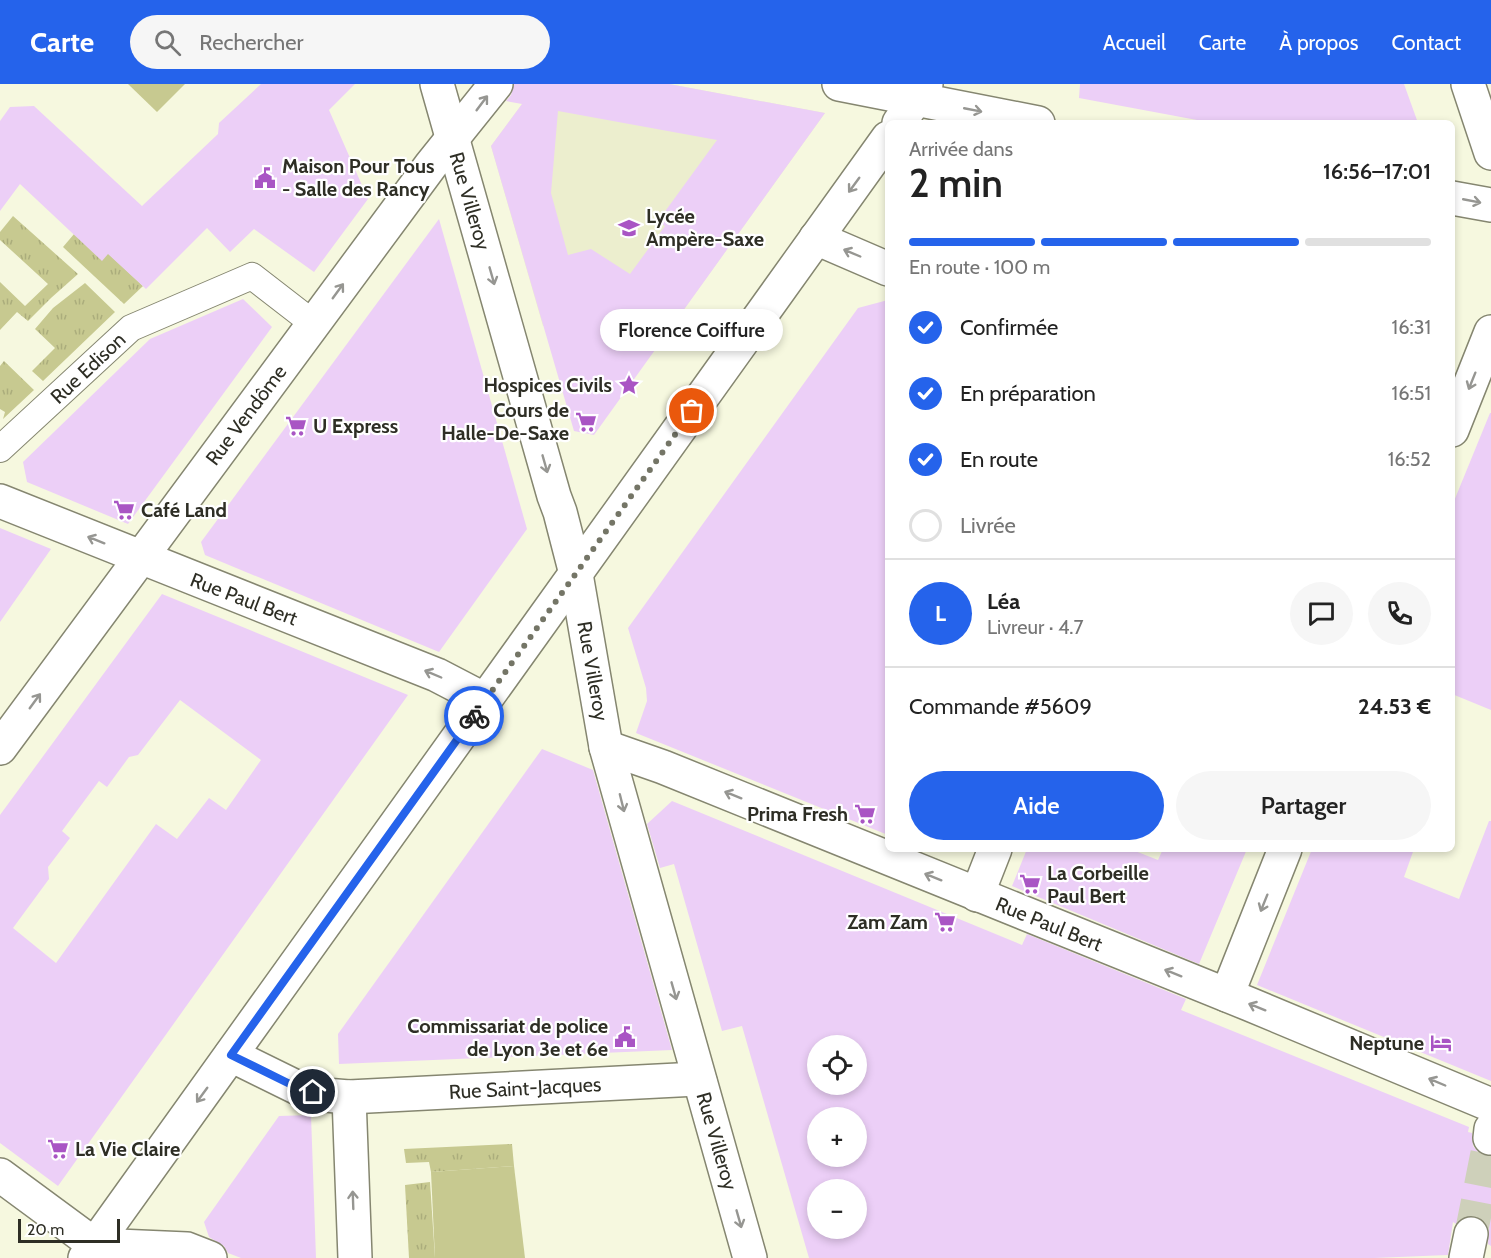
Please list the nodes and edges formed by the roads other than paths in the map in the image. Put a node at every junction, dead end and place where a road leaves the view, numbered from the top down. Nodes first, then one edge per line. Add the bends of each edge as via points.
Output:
1 (436, 84) edge
2 (496, 84) edge
3 (839, 84) edge
4 (1468, 84) edge
5 (914, 102) edge
6 (1020, 120) edge
7 (452, 139) junction
8 (885, 142) edge
9 (1491, 153) edge
10 (1455, 199) edge
11 (1491, 205) edge
12 (816, 238) junction
13 (885, 268) edge
14 (314, 324) junction
15 (1491, 332) edge
16 (1455, 422) edge
17 (0, 449) edge
18 (0, 501) edge
19 (140, 558) junction
20 (576, 574) junction
21 (485, 700) junction
22 (606, 747) junction
23 (0, 748) edge
24 (994, 852) edge
25 (1284, 852) edge
26 (977, 895) junction
27 (1227, 995) junction
28 (231, 1055) junction
29 (700, 1082) junction
30 (349, 1096) junction
31 (1491, 1104) edge
32 (0, 1174) edge
33 (90, 1251) edge
34 (210, 1258) edge
35 (356, 1258) edge
36 (750, 1258) edge

1 - 7 street, Rue Villeroy
7 -> 2 street, Rue Vendôme
3 - 5 street
4 - 9 street
5 -> 6 street
14 -> 7 street, Rue Vendôme
7 -> 20 street, Rue Villeroy
8 -> 12 street
10 -> 11 street
13 -> 12 street
12 - 20 street
14 - 17 street, Rue Edison via 252,276 131,328
14 - 19 street, Rue Vendôme
15 -> 16 street
19 -> 18 street, Rue Paul Bert
21 -> 19 street, Rue Paul Bert via 437,675
23 -> 19 street, Rue Vendôme
20 - 21 street
20 - 22 street, Rue Villeroy
21 - 28 street
26 -> 22 street, Rue Paul Bert
22 -> 29 street, Rue Villeroy
24 - 26 street
25 -> 27 street
27 -> 26 street, Rue Paul Bert
31 -> 27 street, Rue Paul Bert
28 - 30 street, Rue Saint-Jacques via 300,1089
28 -> 33 street
29 - 30 street, Rue Saint-Jacques via 698,1079
29 -> 36 street, Rue Villeroy
35 -> 30 street
32 - 33 street
33 - 34 street via 187,1249

